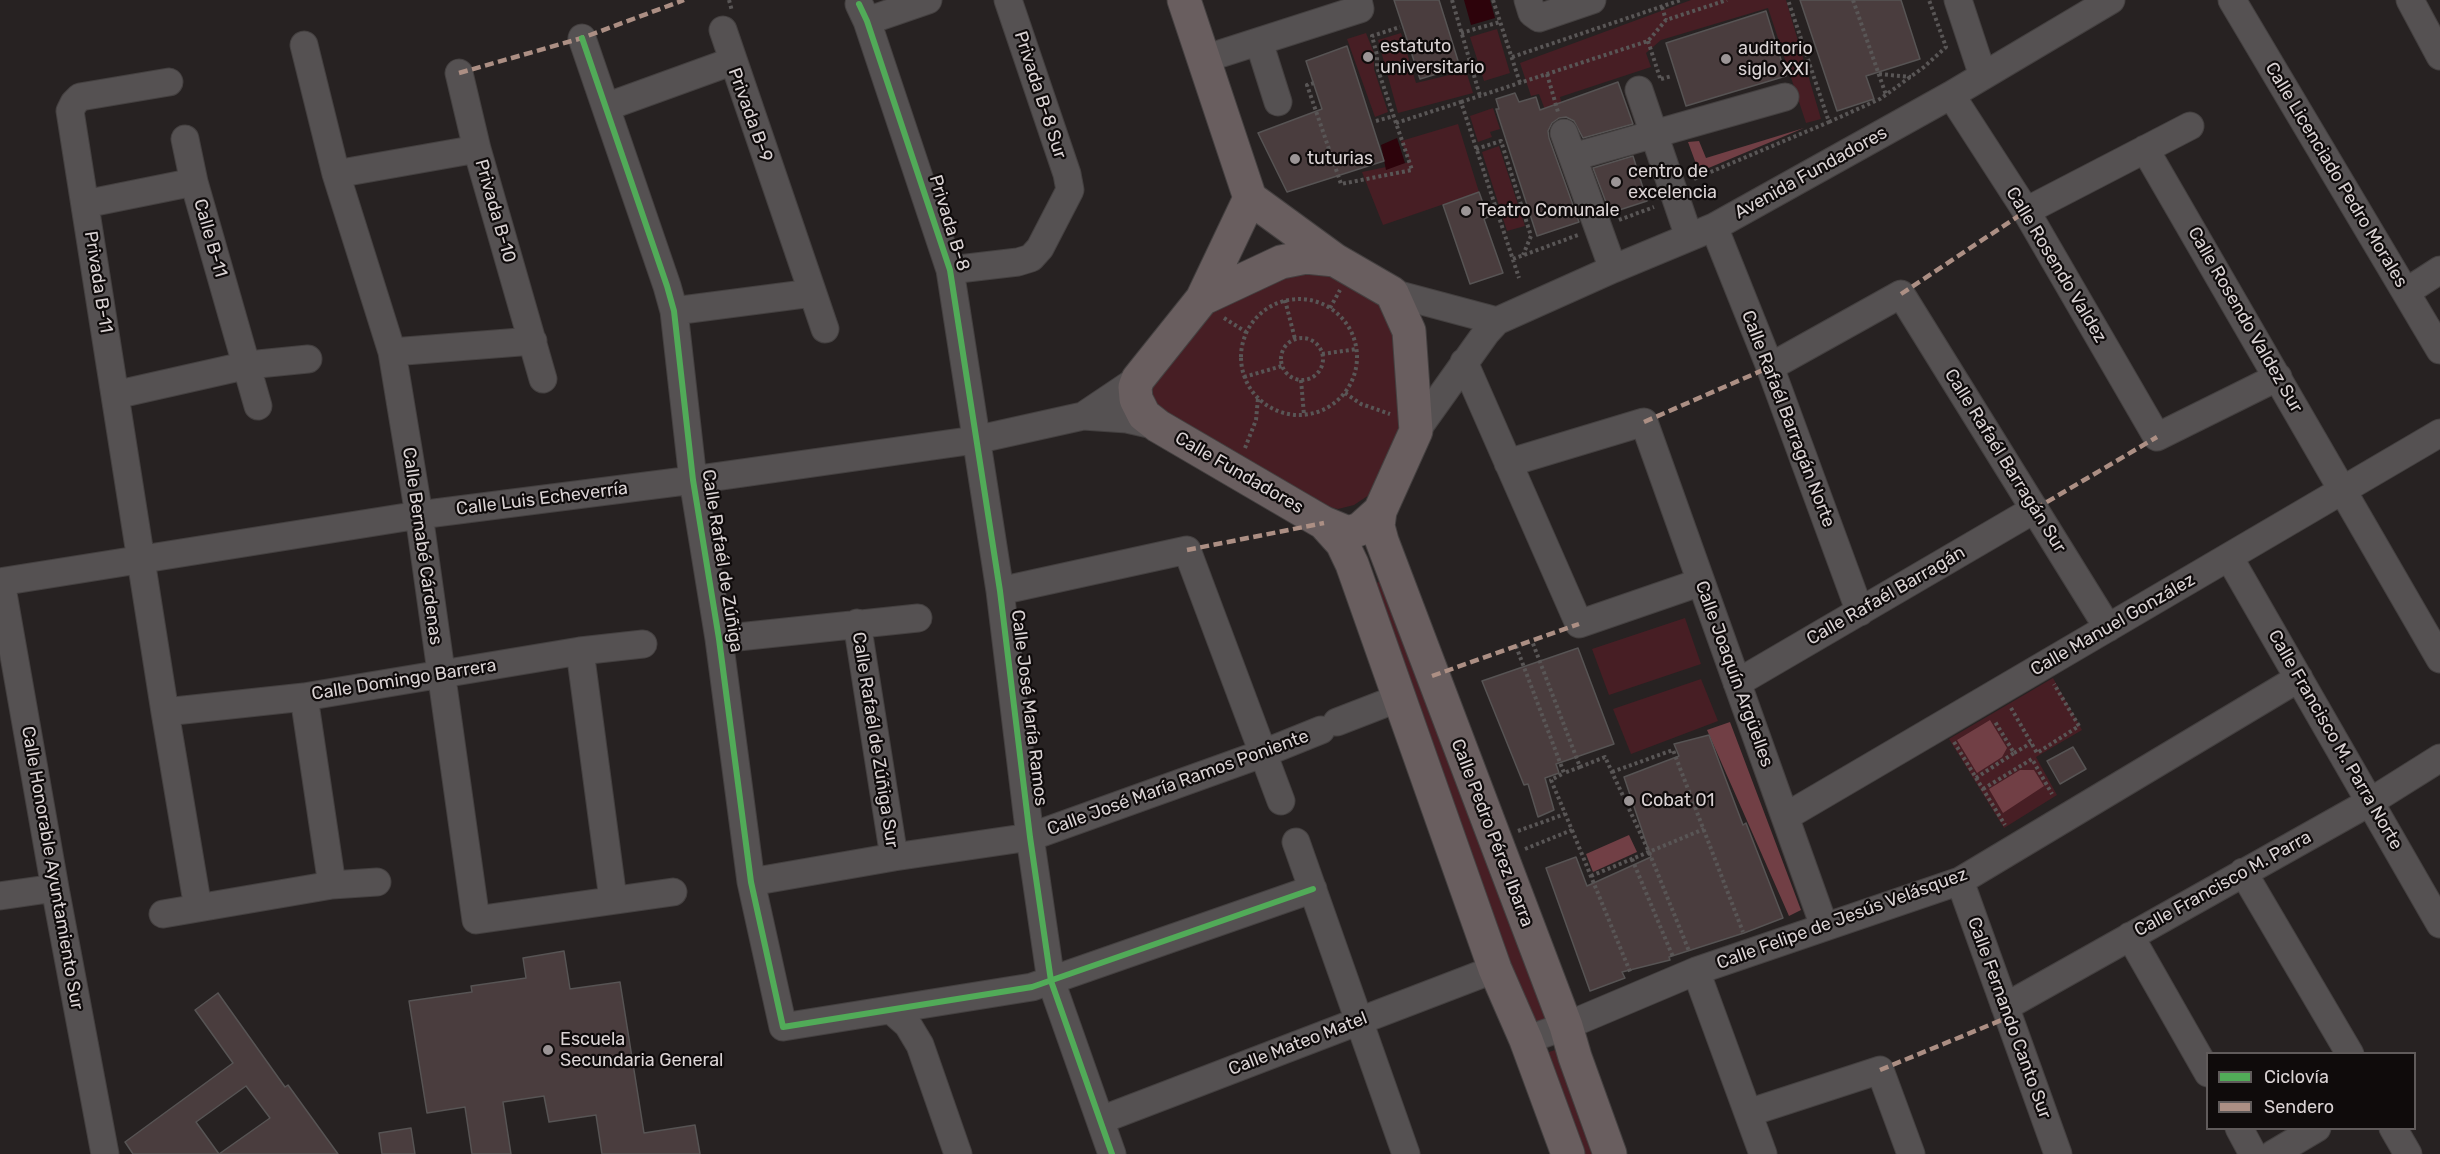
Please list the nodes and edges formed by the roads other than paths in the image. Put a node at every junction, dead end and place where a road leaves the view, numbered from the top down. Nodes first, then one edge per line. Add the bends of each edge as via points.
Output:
1 (928, 0) edge
2 (1008, 0) edge
3 (1184, 0) edge
4 (1358, 0) edge
5 (1528, 0) edge
6 (1592, 0) edge
7 (1958, 0) edge
8 (2111, 0) edge
9 (2232, 0) edge
10 (2410, 0) edge
11 (723, 30) dead end
12 (582, 38) dead end
13 (1259, 42) junction
14 (304, 45) dead end
15 (2440, 56) edge
16 (1204, 59) junction
17 (733, 61) junction
18 (459, 73) dead end
19 (1983, 76) junction
20 (169, 82) dead end
21 (1655, 86) road end
22 (1951, 95) junction
23 (1785, 97) dead end
24 (1278, 102) dead end
25 (606, 107) junction
26 (2190, 126) dead end
27 (1655, 133) junction
28 (185, 139) dead end
29 (477, 149) junction
30 (2145, 149) junction
31 (336, 174) junction
32 (194, 182) junction
33 (1070, 190) joint
34 (1250, 198) junction
35 (86, 204) junction
36 (2026, 211) junction
37 (1714, 227) junction
38 (1689, 237) junction
39 (1335, 260) junction
40 (1613, 269) junction
41 (950, 270) junction
42 (2440, 270) edge
43 (2406, 292) junction
44 (812, 293) junction
45 (1392, 293) junction
46 (1210, 306) junction
47 (674, 311) junction
48 (1497, 321) junction
49 (825, 329) dead end
50 (533, 341) junction
51 (2440, 350) edge
52 (392, 351) junction
53 (308, 359) dead end
54 (1464, 362) junction
55 (248, 365) junction
56 (1770, 367) junction
57 (2278, 377) junction
58 (543, 379) dead end
59 (1138, 379) junction
60 (115, 395) junction
61 (258, 406) dead end
62 (1083, 416) junction
63 (1399, 423) junction
64 (1158, 426) junction
65 (2440, 433) edge
66 (975, 440) junction
67 (1508, 463) junction
68 (693, 480) junction
69 (2344, 490) junction
70 (2035, 509) junction
71 (1380, 511) junction
72 (419, 515) junction
73 (1324, 523) junction
74 (2229, 557) junction
75 (142, 559) junction
76 (1, 582) edge
77 (1701, 582) junction
78 (1399, 588) junction
79 (1000, 591) junction
80 (1365, 599) junction
81 (1860, 612) junction
82 (918, 618) dead end
83 (857, 623) junction
84 (2108, 628) junction
85 (719, 639) junction
86 (643, 644) dead end
87 (580, 651) junction
88 (2440, 659) edge
89 (441, 674) junction
90 (2298, 678) junction
91 (1737, 683) junction
92 (304, 697) junction
93 (1400, 698) junction
94 (165, 712) junction
95 (1264, 753) junction
96 (2440, 758) edge
97 (1281, 801) dead end
98 (2370, 802) junction
99 (1785, 816) junction
100 (1030, 837) junction
101 (1296, 842) dead end
102 (894, 857) junction
103 (2243, 872) junction
104 (1960, 881) junction
105 (377, 882) dead end
106 (751, 882) junction
107 (332, 885) junction
108 (55, 888) junction
109 (1313, 889) junction
110 (673, 892) dead end
111 (0, 896) edge
112 (613, 899) junction
113 (198, 908) junction
114 (163, 914) dead end
115 (2440, 924) edge
116 (1824, 926) junction
117 (2130, 936) junction
118 (1495, 969) junction
119 (1696, 971) junction
120 (1051, 981) junction
121 (2005, 1007) junction
122 (891, 1010) junction
123 (1359, 1021) junction
124 (1566, 1026) junction
125 (1526, 1040) junction
126 (2349, 1052) edge
127 (2206, 1070) edge
128 (1748, 1113) junction
129 (1101, 1120) junction
130 (2240, 1130) edge
131 (2314, 1130) edge
132 (2394, 1130) edge
133 (105, 1154) edge
134 (958, 1154) edge
135 (1112, 1154) edge
136 (1405, 1154) edge
137 (1568, 1154) edge
138 (1610, 1154) edge
139 (1763, 1154) edge
140 (1911, 1154) edge
141 (2058, 1154) edge
142 (2253, 1154) edge
143 (2272, 1154) edge
144 (2408, 1154) edge

1 - 41 street, Privada B-8 via 863,12
2 - 33 street, Privada B-8 Sur
3 - 16 main road
4 - 13 street via 1360,9
5 - 6 street via 1532,13 1539,18
7 - 19 street
8 - 19 street, Avenida Fundadores
9 - 43 street, Calle Licenciado Pedro Morales
10 - 15 street
11 - 17 street
12 - 25 street, Calle Rafaél de Zúñiga
13 - 16 street
13 - 24 street
14 - 31 street, Calle Bernabé Cárdenas
16 - 34 main road
17 - 25 street, Privada B-9
17 - 44 street, Privada B-9
18 - 29 street
19 - 22 street, Avenida Fundadores
20 - 35 street, Privada B-11 via 80,97 74,103 70,111
21 - 27 street
22 - 36 street, Calle Rosendo Valdez
22 - 37 street, Avenida Fundadores
23 - 27 street
25 - 47 street, Calle Rafaél de Zúñiga
26 - 30 street
27 - 38 street
27 - 40 street via 1568,145
28 - 32 street
29 - 31 street, Privada B-10
29 - 50 street, Privada B-10
30 - 36 street
30 - 57 street, Calle Rosendo Valdez Sur
31 - 52 street, Calle Bernabé Cárdenas
32 - 35 street, Calle B-11
32 - 55 street, Calle B-11
33 - 41 street, Privada B-8 via 1031,258
34 - 39 main road
34 - 46 main road
35 - 60 street, Privada B-11
36 - 57 street, Calle Rosendo Valdez via 2157,437
37 - 38 street, Avenida Fundadores
37 - 56 street, Calle Rafaél Barragán Norte
38 - 40 street, Avenida Fundadores
39 - 45 main road
39 - 46 main road via 1306,257 1281,262
40 - 48 street, Avenida Fundadores
41 - 66 street, Privada B-8
42 - 43 street
43 - 51 street, Calle Licenciado Pedro Morales
44 - 47 street
44 - 49 street, Privada B-9
45 - 48 street
45 - 63 main road, Calle Fundadores via 1409,332
46 - 59 main road
47 - 68 street, Calle Rafaél de Zúñiga
48 - 54 street, Calle Fundadores
50 - 52 street
50 - 58 street, Privada B-10
52 - 72 street, Calle Bernabé Cárdenas
53 - 55 street
54 - 63 street, Calle Fundadores
54 - 67 street
55 - 60 street
55 - 61 street
56 - 70 street, Calle Rafaél Barragán Sur via 1901,294
56 - 81 street, Calle Rafaél Barragán Norte
57 - 69 street, Calle Rosendo Valdez Sur
59 - 62 street, Calle Luis Echeverría
59 - 64 main road, Calle Fundadores via 1136,399 1144,415
60 - 75 street, Privada B-11
62 - 64 street, Calle Luis Echeverría
62 - 66 street, Calle Luis Echeverría
63 - 71 main road, Calle Fundadores via 1394,484
64 - 73 main road, Calle Fundadores
65 - 69 street, Calle Manuel González
66 - 68 street, Calle Luis Echeverría
66 - 79 street, Calle José María Ramos
67 - 77 street via 1579,624
67 - 77 street, Calle Joaquín Argüelles via 1644,422
68 - 72 street, Calle Luis Echeverría
68 - 85 street, Calle Rafaél de Zúñiga
69 - 74 street, Calle Manuel González
69 - 88 street, Calle Rosendo Valdez Sur
70 - 81 street, Calle Rafaél Barragán
70 - 84 street, Calle Rafaél Barragán Sur
71 - 73 main road, Calle Fundadores via 1356,532 1348,533
71 - 78 main road, Calle Pedro Pérez Ibarra via 1378,526
72 - 75 street, Calle Luis Echeverría
72 - 89 street, Calle Bernabé Cárdenas
73 - 80 main road via 1345,548
74 - 84 street, Calle Manuel González
74 - 90 street, Calle Francisco M. Parra Norte
75 - 76 street, Calle Luis Echeverría
75 - 94 street
76 - 108 street, Calle Honorable Ayuntamiento Sur
77 - 91 street, Calle Joaquín Argüelles
78 - 80 main road via 1390,578 1376,577 1366,585
78 - 124 main road, Calle Pedro Pérez Ibarra
79 - 95 street via 1187,550
79 - 100 street, Calle José María Ramos
80 - 93 main road
81 - 91 street, Calle Rafaél Barragán
82 - 83 street, Calle Rafaél de Zúñiga
83 - 85 street, Calle Rafaél de Zúñiga
83 - 102 street, Calle Rafaél de Zúñiga Sur
84 - 99 street, Calle Manuel González
85 - 106 street, Calle Rafaél de Zúñiga
86 - 87 street, Calle Domingo Barrera
87 - 89 street, Calle Domingo Barrera
87 - 112 street
89 - 92 street, Calle Domingo Barrera
89 - 112 street, Calle Bernabé Cárdenas via 476,920
90 - 98 street, Calle Francisco M. Parra Norte
90 - 104 street, Calle Felipe de Jesús Velásquez
91 - 99 street, Calle Joaquín Argüelles
92 - 94 street, Calle Domingo Barrera
92 - 107 street
93 - 95 street, Calle José María Ramos Poniente
93 - 118 main road
94 - 113 street
95 - 97 street
95 - 100 street, Calle José María Ramos Poniente
96 - 98 street, Calle Francisco M. Parra
98 - 103 street, Calle Francisco M. Parra
98 - 115 street, Calle Francisco M. Parra Norte
99 - 116 street, Calle Joaquín Argüelles
100 - 102 street, Calle José María Ramos Poniente
100 - 120 street, Calle José María Ramos
101 - 109 street
102 - 106 street, Calle José María Ramos Poniente
103 - 117 street, Calle Francisco M. Parra
103 - 126 street
104 - 116 street, Calle Felipe de Jesús Velásquez
104 - 121 street, Calle Fernando Canto Sur
105 - 107 street
106 - 122 street, Calle Rafaél de Zúñiga via 783,1027
107 - 113 street
108 - 111 street
108 - 133 street, Calle Honorable Ayuntamiento Sur
109 - 120 street
109 - 123 street
110 - 112 street
113 - 114 street
116 - 119 street, Calle Felipe de Jesús Velásquez
117 - 121 street, Calle Francisco M. Parra
117 - 127 street
118 - 123 street, Calle Mateo Matel
118 - 125 main road
119 - 124 street, Calle Felipe de Jesús Velásquez
119 - 128 street
120 - 122 street
120 - 129 street, Calle José María Ramos
121 - 141 street, Calle Fernando Canto Sur
122 - 134 street via 908,1024 920,1045
123 - 129 street, Calle Mateo Matel
123 - 136 street
124 - 125 street, Calle Felipe de Jesús Velásquez
124 - 138 main road, Calle Pedro Pérez Ibarra
125 - 137 main road
128 - 139 street
128 - 140 street via 1880,1070
129 - 135 street, Calle José María Ramos
130 - 142 street
131 - 143 street
132 - 144 street

